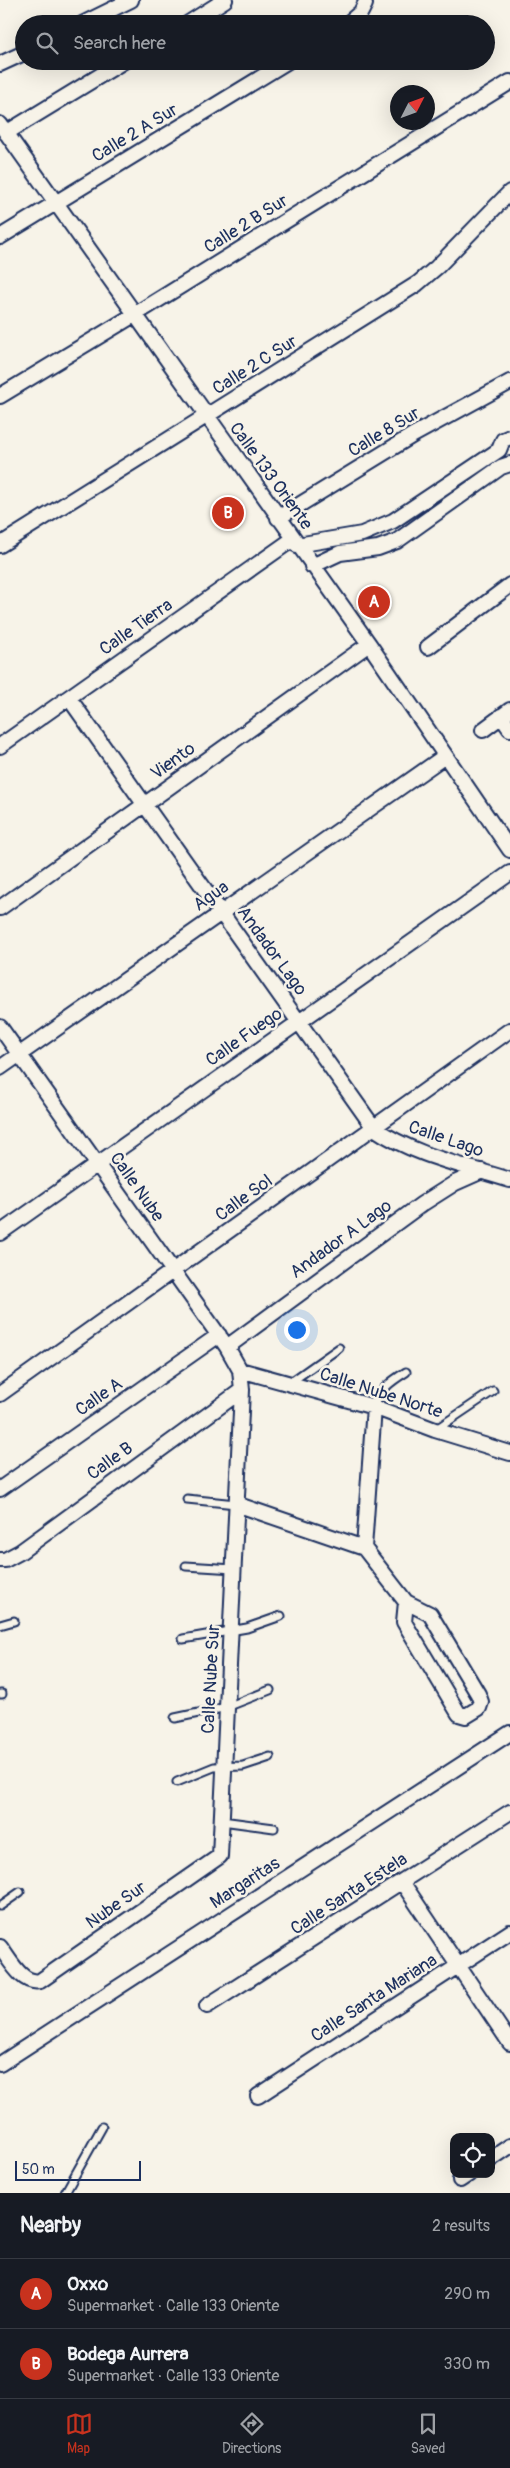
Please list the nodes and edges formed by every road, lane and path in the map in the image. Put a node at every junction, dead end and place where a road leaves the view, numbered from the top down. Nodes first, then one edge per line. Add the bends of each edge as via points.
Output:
1 (131, 0) edge
2 (225, 0) edge
3 (365, 4) dead end
4 (100, 15) edge
5 (201, 15) edge
6 (358, 15) edge
7 (15, 57) edge
8 (0, 64) edge
9 (108, 70) edge
10 (273, 70) edge
11 (510, 82) edge
12 (3, 128) edge
13 (510, 192) edge
14 (56, 203) junction
15 (0, 237) edge
16 (134, 315) junction
17 (510, 382) edge
18 (0, 396) edge
19 (206, 418) junction
20 (510, 437) edge
21 (510, 464) edge
22 (278, 518) junction
23 (373, 530) junction
24 (295, 542) junction
25 (0, 545) edge
26 (378, 548) junction
27 (312, 566) junction
28 (510, 585) edge
29 (368, 644) junction
30 (428, 647) dead end
31 (69, 698) junction
32 (506, 713) edge
33 (510, 729) edge
34 (483, 730) dead end
35 (3, 740) edge
36 (445, 756) junction
37 (145, 804) junction
38 (510, 850) edge
39 (510, 873) edge
40 (0, 908) edge
41 (222, 912) junction
42 (299, 1021) junction
43 (0, 1027) edge
44 (510, 1030) edge
45 (20, 1054) junction
46 (0, 1068) edge
47 (374, 1128) junction
48 (98, 1164) junction
49 (482, 1172) junction
50 (510, 1180) edge
51 (0, 1232) edge
52 (174, 1271) junction
53 (219, 1335) junction
54 (227, 1347) junction
55 (339, 1348) dead end
56 (240, 1370) junction
57 (406, 1372) dead end
58 (288, 1384) junction
59 (242, 1390) junction
60 (493, 1391) dead end
61 (0, 1394) edge
62 (374, 1407) junction
63 (435, 1430) junction
64 (510, 1453) edge
65 (0, 1489) edge
66 (187, 1499) dead end
67 (236, 1504) junction
68 (364, 1548) junction
69 (0, 1560) edge
70 (186, 1566) dead end
71 (234, 1569) junction
72 (406, 1602) junction
73 (281, 1616) dead end
74 (14, 1621) dead end
75 (0, 1625) edge
76 (232, 1630) junction
77 (183, 1639) dead end
78 (270, 1690) dead end
79 (227, 1707) junction
80 (175, 1718) dead end
81 (510, 1733) edge
82 (270, 1757) dead end
83 (225, 1766) junction
84 (177, 1782) dead end
85 (510, 1812) edge
86 (222, 1821) junction
87 (274, 1828) dead end
88 (220, 1856) joint
89 (402, 1882) junction
90 (20, 1892) dead end
91 (0, 1906) edge
92 (510, 1932) edge
93 (0, 1947) edge
94 (458, 1966) junction
95 (207, 2006) dead end
96 (510, 2044) edge
97 (0, 2064) edge
98 (258, 2096) dead end
99 (102, 2127) dead end
100 (510, 2146) edge
101 (495, 2156) edge
102 (65, 2193) edge

1 - 4 street
2 - 5 street
3 - 6 street
7 - 8 street
9 - 12 street
10 - 14 street, Calle 2 A Sur
11 - 16 street, Calle 2 B Sur
12 - 14 street, Calle 133 Oriente
13 - 19 street, Calle 2 C Sur via 422,280
14 - 15 street, Calle 2 A Sur
14 - 16 street, Calle 133 Oriente
16 - 18 street, Calle 2 B Sur
16 - 19 street, Calle 133 Oriente
17 - 22 street, Calle 8 Sur via 413,435
19 - 22 street, Calle 133 Oriente
19 - 25 street, Calle 2 C Sur
20 - 23 street via 503,440 499,450 393,521
21 - 26 street via 501,467 397,541
22 - 24 street, Calle 133 Oriente
23 - 24 street via 338,539
23 - 26 street
24 - 27 street, Calle 133 Oriente
24 - 31 street, Calle Tierra
26 - 27 street via 340,553
27 - 29 street, Calle 133 Oriente
28 - 30 street
29 - 36 street, Calle 133 Oriente
29 - 37 street, Viento
31 - 35 street, Calle Tierra
31 - 37 street, Andador Lago
32 - 33 street
32 - 34 street
36 - 38 street, Calle 133 Oriente
36 - 41 street, Agua
37 - 40 street, Viento
37 - 41 street, Andador Lago
39 - 42 street, Calle Fuego
41 - 42 street, Andador Lago
41 - 45 street, Agua
42 - 47 street, Andador Lago
42 - 48 street, Calle Fuego
43 - 45 street, Calle Nube
44 - 47 street, Calle Sol
45 - 46 street, Agua
45 - 48 street, Calle Nube
47 - 49 street, Calle Lago via 419,1153
47 - 52 street, Calle Sol
48 - 51 street, Calle Fuego
48 - 52 street, Calle Nube
49 - 50 street, Calle Lago
49 - 54 street, Andador A Lago via 455,1183 422,1204
52 - 53 street, Calle Nube
52 - 61 street, Calle Sol
53 - 54 street, Calle Nube
53 - 65 street, Calle A
54 - 56 street, Calle Nube
55 - 58 lane
56 - 58 street, Calle Nube Norte
56 - 59 street, Calle Nube Sur
57 - 62 lane via 386,1385
58 - 62 street, Calle Nube Norte
59 - 67 street, Calle Nube Sur
59 - 69 street, Calle B via 20,1552
60 - 63 lane
62 - 63 street, Calle Nube Norte
62 - 68 street
63 - 64 street, Calle Nube Norte
66 - 67 lane
67 - 68 street
67 - 71 street, Calle Nube Sur
68 - 72 street
70 - 71 lane
71 - 76 street, Calle Nube Sur
72 - 72 street via 404,1622 459,1714 466,1716 479,1708 478,1694 430,1614
73 - 76 lane
74 - 75 lane
76 - 77 lane
76 - 79 street, Calle Nube Sur
78 - 79 lane
79 - 80 lane
79 - 83 street, Calle Nube Sur
81 - 97 street, Margaritas
82 - 83 lane via 243,1766
83 - 84 lane via 214,1767
83 - 86 street, Calle Nube Sur
85 - 89 street, Calle Santa Estela
86 - 87 lane
86 - 88 street, Calle Nube Sur
88 - 93 street, Nube Sur via 40,1981 33,1983 25,1979
89 - 94 street
89 - 95 street, Calle Santa Estela
90 - 91 lane
92 - 94 street, Calle Santa Mariana
94 - 96 street
94 - 98 street, Calle Santa Mariana
99 - 102 lane
100 - 101 street

